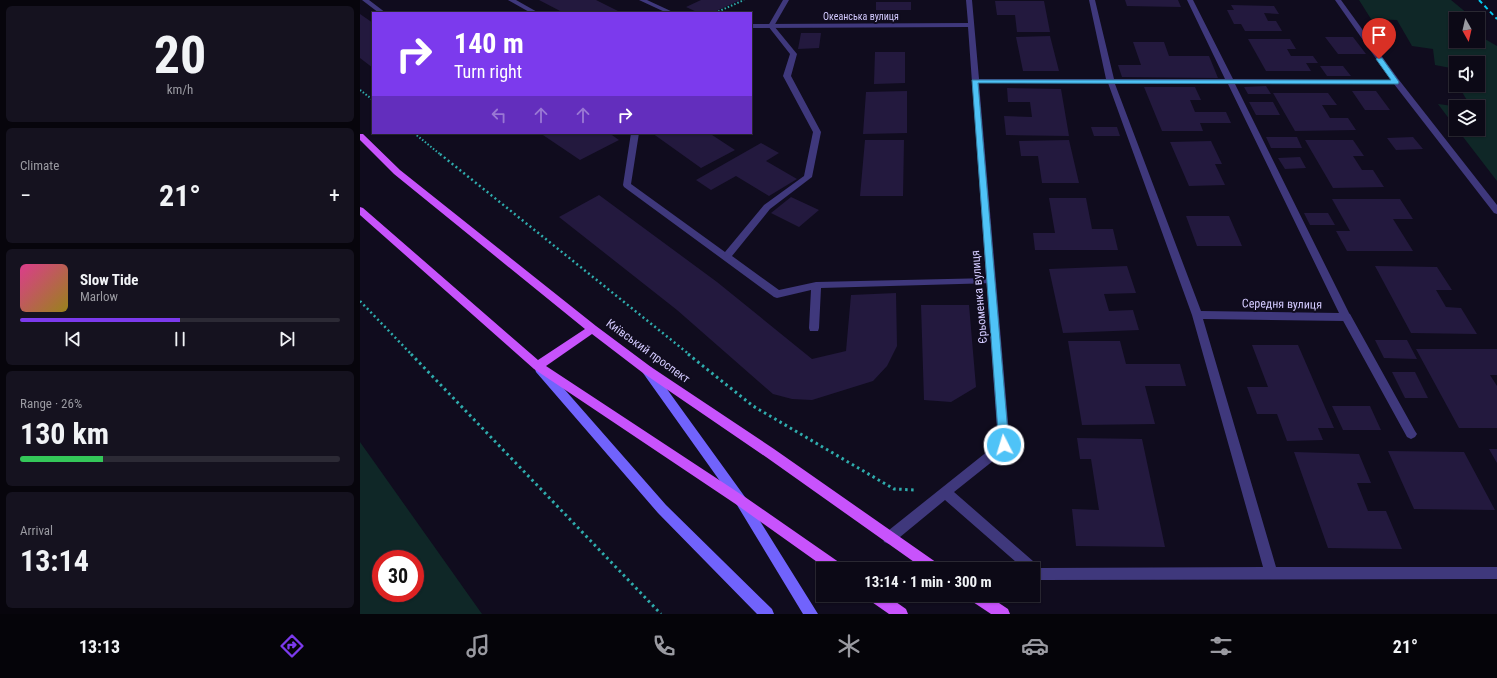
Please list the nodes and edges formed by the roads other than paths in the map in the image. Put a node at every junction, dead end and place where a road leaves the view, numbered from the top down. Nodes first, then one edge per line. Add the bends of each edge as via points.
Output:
1 (366, 0) edge
2 (511, 0) edge
3 (642, 0) edge
4 (786, 0) edge
5 (969, 0) edge
6 (1092, 0) edge
7 (1190, 0) edge
8 (1338, 0) edge
9 (382, 12) edge
10 (534, 12) edge
11 (670, 12) edge
12 (971, 25) junction
13 (752, 26) edge
14 (771, 26) junction
15 (975, 81) junction
16 (1230, 82) junction
17 (1396, 82) junction
18 (1111, 83) junction
19 (635, 134) edge
20 (360, 136) edge
21 (360, 210) edge
22 (1497, 211) edge
23 (726, 257) junction
24 (991, 281) junction
25 (816, 286) junction
26 (1196, 314) junction
27 (1346, 317) junction
28 (814, 328) dead end
29 (592, 329) junction
30 (538, 366) junction
31 (647, 370) junction
32 (1411, 434) dead end
33 (945, 492) junction
34 (740, 501) junction
35 (889, 538) junction
36 (828, 562) edge
37 (925, 562) edge
38 (1271, 573) junction
39 (1497, 573) edge
40 (884, 602) edge
41 (985, 602) edge
42 (767, 614) edge
43 (811, 614) edge
44 (901, 614) edge
45 (1002, 614) edge

1 - 9 street
2 - 10 street
3 - 11 street
4 - 14 street
5 - 12 street, Єрьоменка вулиця
6 - 18 street
7 - 16 street, Середня вулиця
8 - 17 street
12 - 14 street, Океанська вулиця
12 - 15 street, Єрьоменка вулиця
13 - 14 street, Океанська вулиця
14 - 23 street via 794,54 787,76 817,132 808,177 767,207
15 - 18 street
15 - 24 street, Єрьоменка вулиця
16 - 17 street
16 - 18 street
16 - 27 street, Середня вулиця
17 - 22 street
18 - 26 street
19 - 23 street via 626,186
20 - 29 main road, Київський проспект via 396,172
21 - 30 main road
23 - 25 street via 777,294
24 - 25 street
24 - 33 street, Єрьоменка вулиця via 1004,445
25 - 28 street
26 - 27 street, Середня вулиця
26 - 38 street
27 - 32 street
29 - 30 main road
29 - 31 main road, Київський проспект
30 - 34 main road
30 - 42 street via 662,509
31 - 34 street
31 - 35 main road, Київський проспект
33 - 35 street, Єрьоменка вулиця
33 - 38 street via 1039,574
34 - 36 main road
34 - 43 street
35 - 37 main road, Київський проспект
38 - 39 street
40 - 44 main road
41 - 45 main road

